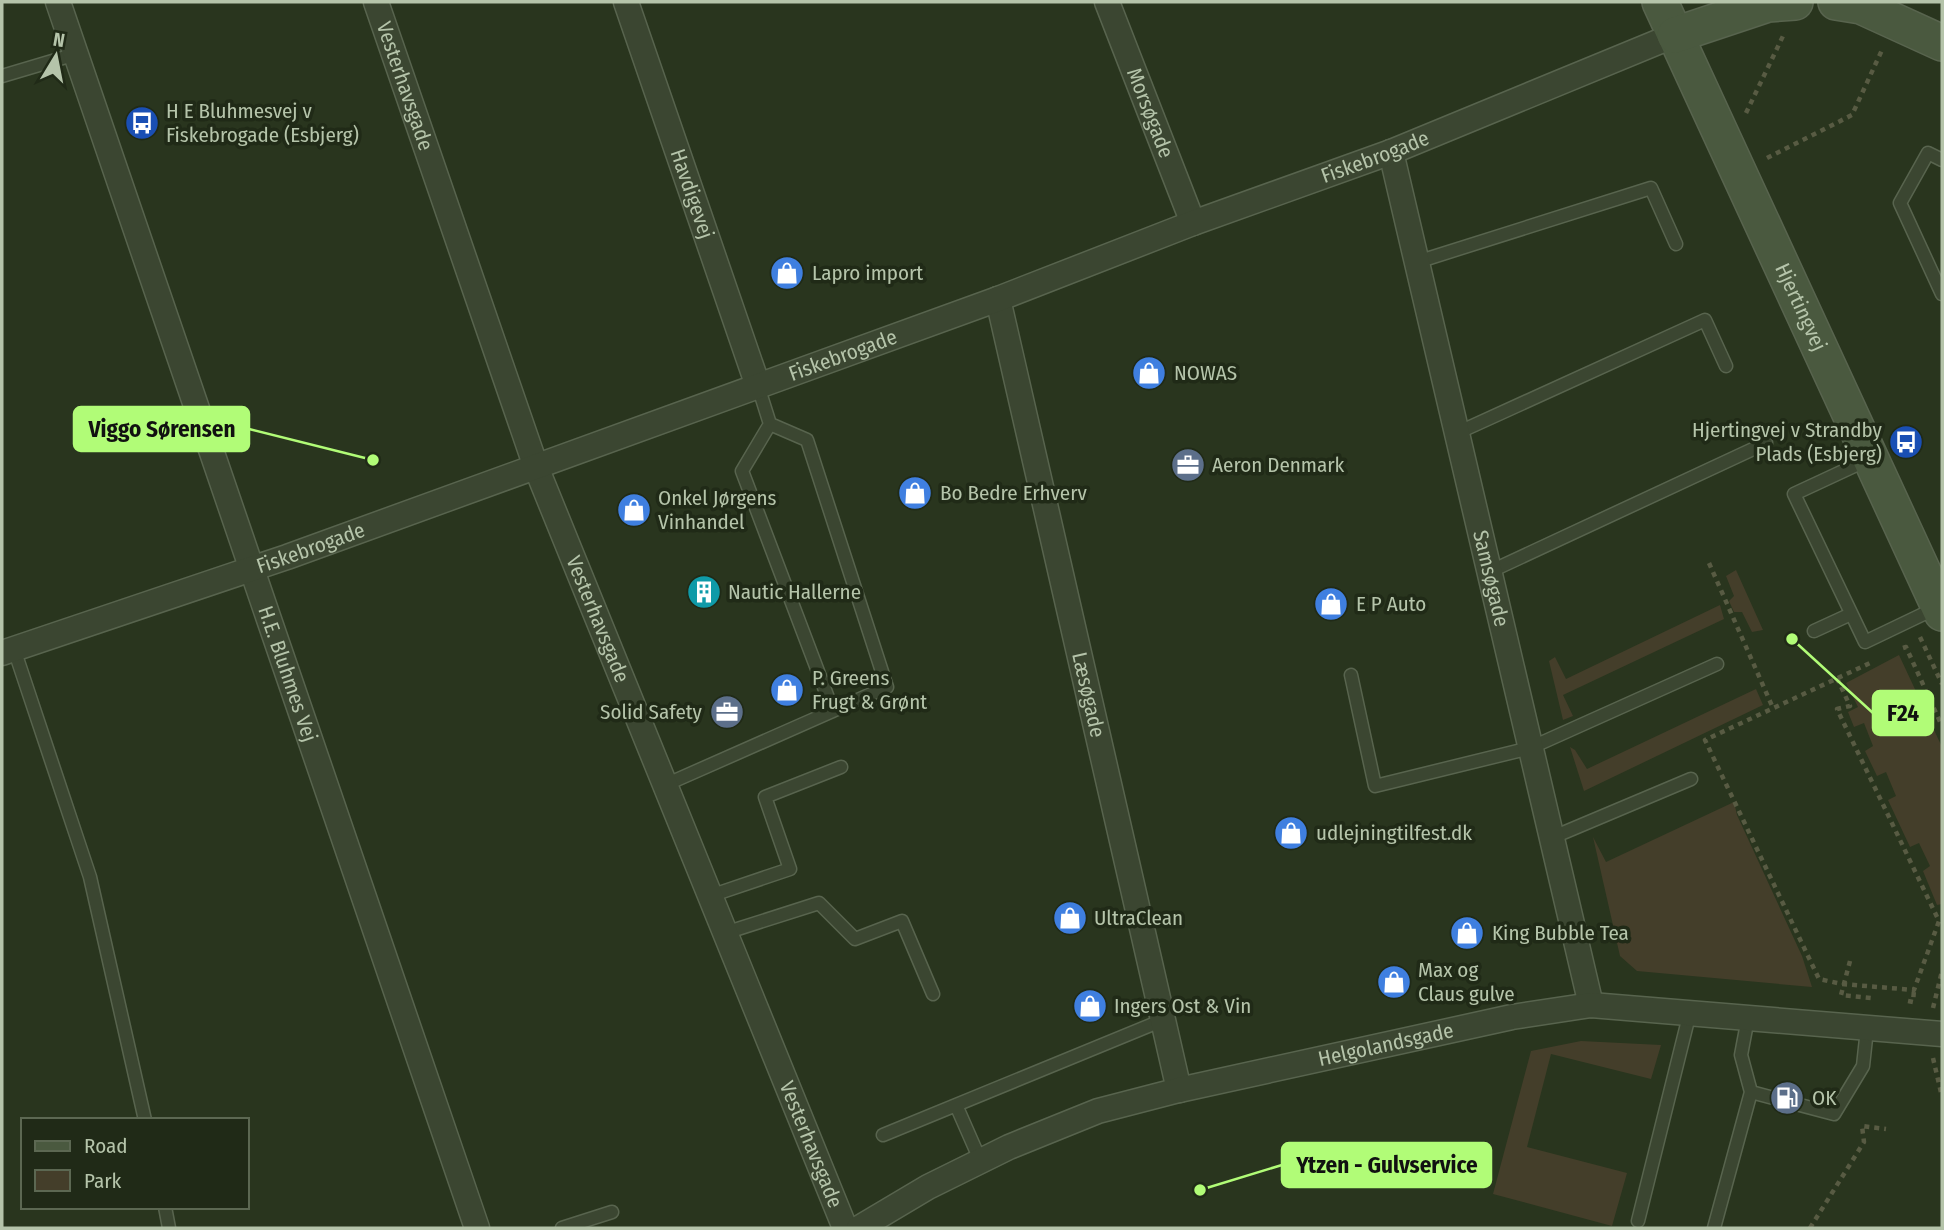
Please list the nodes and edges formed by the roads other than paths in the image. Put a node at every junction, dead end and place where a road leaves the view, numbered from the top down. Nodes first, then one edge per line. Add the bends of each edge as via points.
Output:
1 (58, 2) edge
2 (376, 2) edge
3 (626, 2) edge
4 (1107, 2) edge
5 (1660, 2) edge
6 (1836, 2) edge
7 (1792, 13) edge
8 (1675, 35) junction
9 (1942, 43) edge
10 (76, 54) junction
11 (2, 76) edge
12 (1391, 152) junction
13 (1942, 160) edge
14 (1193, 223) junction
15 (1676, 244) dead end
16 (1417, 262) junction
17 (1942, 294) edge
18 (998, 299) junction
19 (1726, 366) dead end
20 (758, 386) junction
21 (770, 424) junction
22 (1457, 433) junction
23 (1766, 443) dead end
24 (1871, 458) junction
25 (536, 467) junction
26 (251, 570) junction
27 (1489, 572) junction
28 (1941, 609) edge
29 (1851, 614) junction
30 (1814, 631) dead end
31 (8, 651) edge
32 (1717, 664) dead end
33 (1351, 675) dead end
34 (833, 711) junction
35 (1530, 748) junction
36 (841, 767) dead end
37 (1692, 779) dead end
38 (665, 785) junction
39 (1551, 838) junction
40 (710, 896) junction
41 (725, 933) junction
42 (933, 994) dead end
43 (1591, 1005) junction
44 (1690, 1012) junction
45 (1748, 1018) junction
46 (1163, 1020) junction
47 (1867, 1029) junction
48 (1942, 1034) edge
49 (1179, 1090) junction
50 (1751, 1092) junction
51 (956, 1105) junction
52 (145, 1118) edge
53 (883, 1135) dead end
54 (981, 1162) junction
55 (164, 1209) edge
56 (612, 1212) dead end
57 (1639, 1221) dead end
58 (169, 1228) edge
59 (477, 1228) edge
60 (562, 1228) edge
61 (845, 1228) edge
62 (859, 1228) edge
63 (1714, 1228) edge

1 - 10 street, H.E. Bluhmes Vej
2 - 25 street, Vesterhavsgade
3 - 20 street, Havdigevej
4 - 14 street, Morsøgade
5 - 8 main road, Hjertingvej
6 - 9 main road via 1861,6
7 - 8 main road via 1768,4
8 - 12 street, Fiskebrogade
8 - 24 main road, Hjertingvej
10 - 11 lane
10 - 26 street, H.E. Bluhmes Vej
12 - 14 street, Fiskebrogade
12 - 16 street, Samsøgade
13 - 17 lane via 1928,153 1900,203
14 - 18 street, Fiskebrogade
15 - 16 lane via 1651,188
16 - 22 street, Samsøgade
18 - 20 street, Fiskebrogade
18 - 46 street, Læsøgade
19 - 22 lane via 1705,320
20 - 21 lane
20 - 25 street, Fiskebrogade
21 - 34 lane via 742,471
21 - 34 lane via 807,440 887,687
22 - 27 street, Samsøgade
23 - 27 lane
24 - 28 main road, Hjertingvej
24 - 29 lane via 1794,494
25 - 26 street, Fiskebrogade
25 - 38 street, Vesterhavsgade
26 - 31 street, Fiskebrogade
26 - 59 street, H.E. Bluhmes Vej
27 - 35 street, Samsøgade
28 - 29 lane via 1865,642
29 - 30 lane
31 - 52 lane via 90,877
32 - 35 lane
33 - 35 lane via 1375,786
34 - 38 lane
35 - 39 street, Samsøgade
36 - 40 lane via 765,797 790,869
37 - 39 lane
38 - 40 street, Vesterhavsgade
39 - 43 street, Samsøgade
40 - 41 street, Vesterhavsgade
41 - 42 lane via 819,903 855,939 902,922
41 - 61 street, Vesterhavsgade
43 - 44 street, Helgolandsgade
43 - 49 street, Helgolandsgade via 1511,1017
44 - 45 street, Helgolandsgade
44 - 57 lane
45 - 47 street, Helgolandsgade
45 - 50 lane via 1741,1055
46 - 49 street, Læsøgade
46 - 51 lane
47 - 48 street, Helgolandsgade
47 - 50 lane via 1863,1066 1834,1114
49 - 54 street, Helgolandsgade via 1098,1111
50 - 63 lane
51 - 53 lane
51 - 54 lane
54 - 62 street, Helgolandsgade
55 - 58 lane
56 - 60 lane

